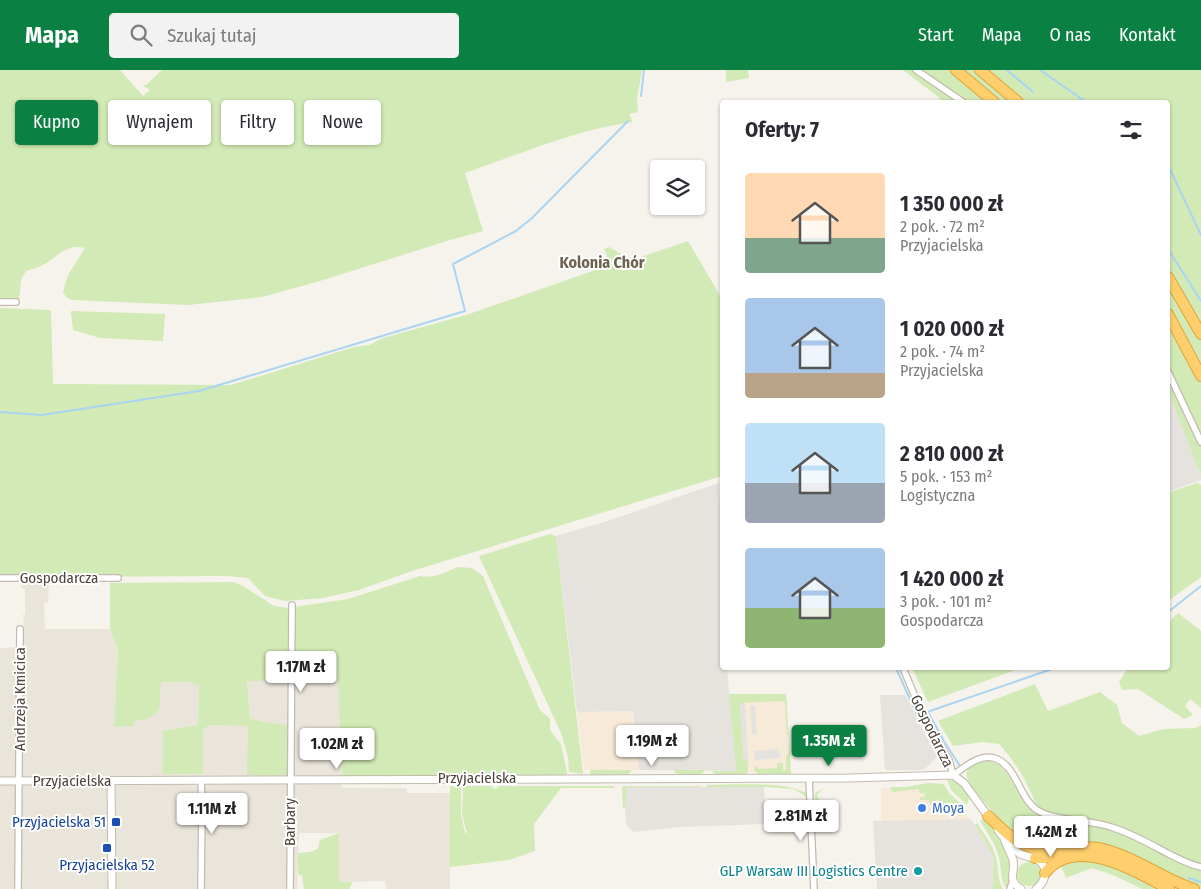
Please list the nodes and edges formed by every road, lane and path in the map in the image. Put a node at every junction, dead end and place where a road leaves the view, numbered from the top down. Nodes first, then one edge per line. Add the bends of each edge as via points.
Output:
1 (916, 70) edge
2 (956, 70) edge
3 (980, 70) edge
4 (960, 100) edge
5 (992, 100) edge
6 (1016, 100) edge
7 (1170, 280) edge
8 (0, 302) edge
9 (16, 302) dead end
10 (1170, 318) edge
11 (1201, 334) edge
12 (1170, 376) edge
13 (1201, 376) edge
14 (1201, 442) edge
15 (0, 578) edge
16 (118, 578) dead end
17 (292, 605) dead end
18 (20, 629) dead end
19 (903, 670) edge
20 (953, 775) junction
21 (809, 778) junction
22 (0, 781) edge
23 (20, 781) junction
24 (112, 781) junction
25 (201, 781) junction
26 (290, 781) junction
27 (988, 816) junction
28 (1004, 838) junction
29 (1067, 848) junction
30 (1031, 858) junction
31 (1013, 866) junction
32 (1201, 867) edge
33 (1013, 881) junction
34 (1045, 881) edge
35 (18, 889) edge
36 (112, 889) edge
37 (201, 889) edge
38 (290, 889) edge
39 (814, 889) edge
40 (1010, 889) edge
41 (1021, 889) edge
42 (1036, 889) edge
43 (1169, 889) edge
44 (1194, 889) edge

1 - 4 street
2 - 5 highway
3 - 6 highway
7 - 11 highway
8 - 9 street
10 - 13 highway
12 - 14 street
15 - 16 street, Gospodarcza
17 - 26 street, Barbary
18 - 23 street, Andrzeja Kmicica
19 - 20 street, Gospodarcza via 924,718 949,760
20 - 21 street, Przyjacielska
20 - 27 street, Gospodarcza via 964,782
20 - 32 street via 980,758 995,759 1008,768 1022,794 1041,812 1110,827
21 - 26 street, Przyjacielska
21 - 39 street
22 - 23 street, Przyjacielska
23 - 24 street, Przyjacielska
23 - 35 street, Andrzeja Kmicica
24 - 25 street, Przyjacielska
24 - 36 street
25 - 26 street, Przyjacielska
25 - 37 street
26 - 38 street, Barbary
27 - 28 street, Gospodarcza
27 - 29 highway via 1012,838 1029,847 1042,850
28 - 30 street, Gospodarcza via 1017,851
28 - 31 street, Gospodarcza
29 - 30 highway via 1047,858
29 - 44 highway via 1089,846 1108,850
30 - 31 street via 1019,860
30 - 34 street, Gospodarcza via 1042,864
31 - 33 street, Gospodarcza
33 - 40 street
33 - 41 street
34 - 42 street
34 - 43 highway via 1056,863 1090,856 1113,862

